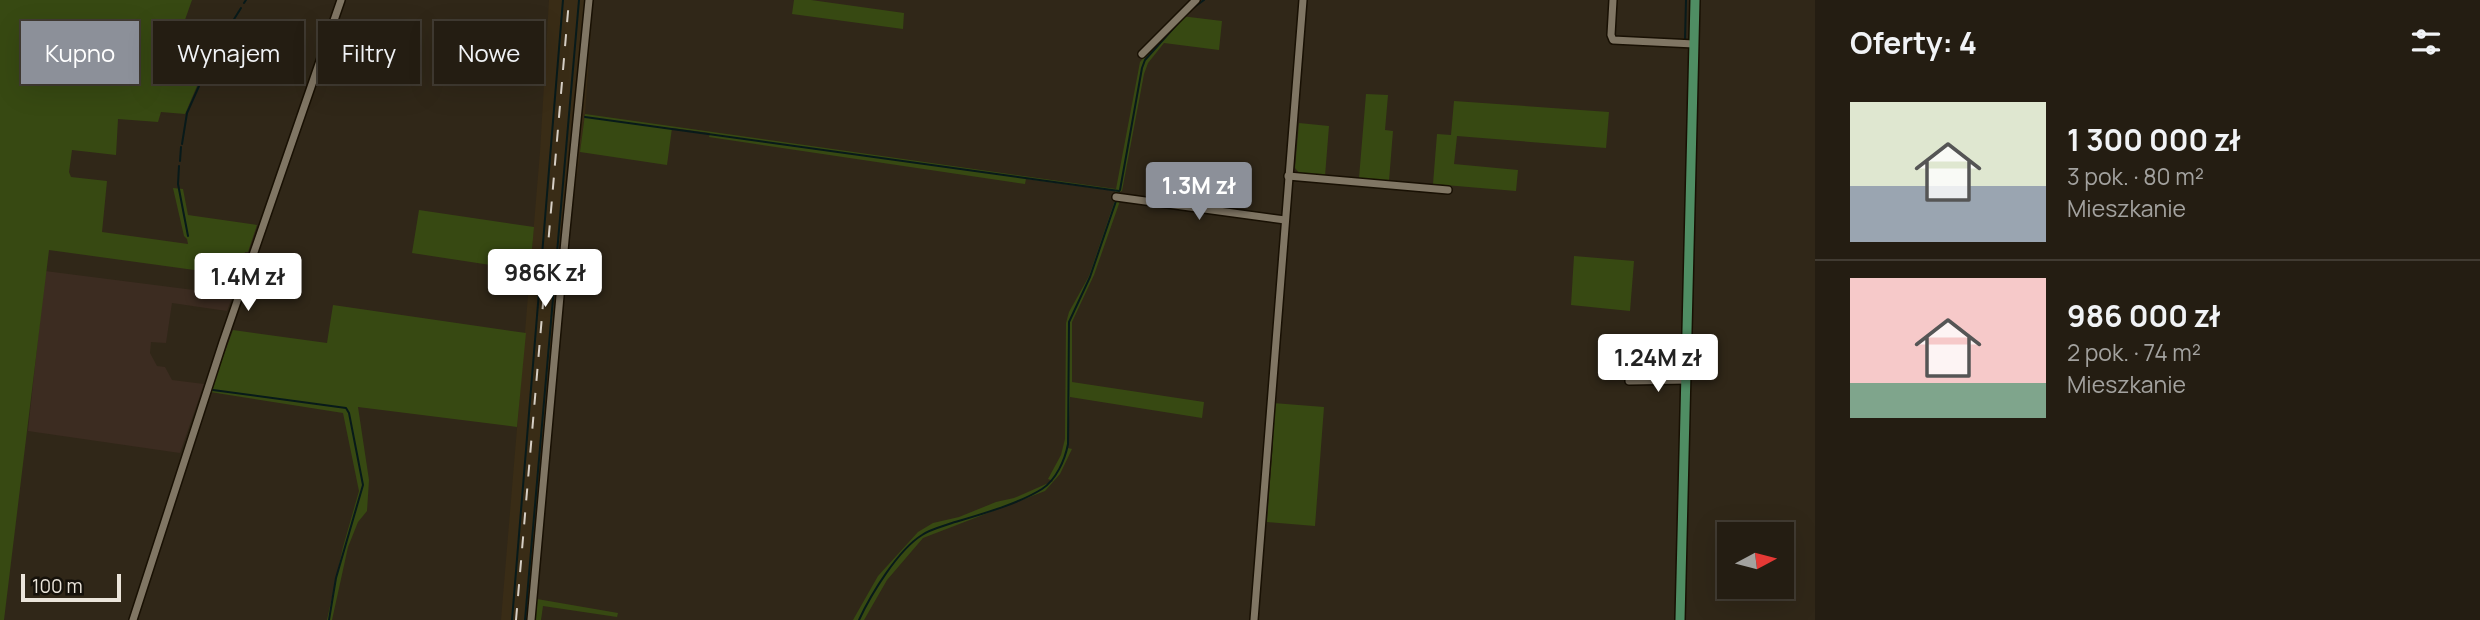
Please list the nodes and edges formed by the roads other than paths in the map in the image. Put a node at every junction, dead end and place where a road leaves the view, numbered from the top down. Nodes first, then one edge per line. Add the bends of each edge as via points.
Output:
1 (341, 0) edge
2 (589, 0) edge
3 (1196, 0) edge
4 (1303, 0) edge
5 (1614, 0) edge
6 (1695, 0) edge
7 (1694, 44) junction
8 (1143, 54) dead end
9 (1289, 176) junction
10 (1448, 190) dead end
11 (1116, 197) dead end
12 (1285, 220) junction
13 (1686, 380) junction
14 (1629, 381) dead end
15 (133, 620) edge
16 (531, 620) edge
17 (1254, 620) edge
18 (1680, 620) edge

1 - 15 street
2 - 16 street
3 - 8 street
4 - 9 street
5 - 7 street via 1613,40
6 - 7 main road
7 - 13 main road
9 - 10 street
9 - 12 street
11 - 12 street
12 - 17 street
13 - 14 street
13 - 18 main road

